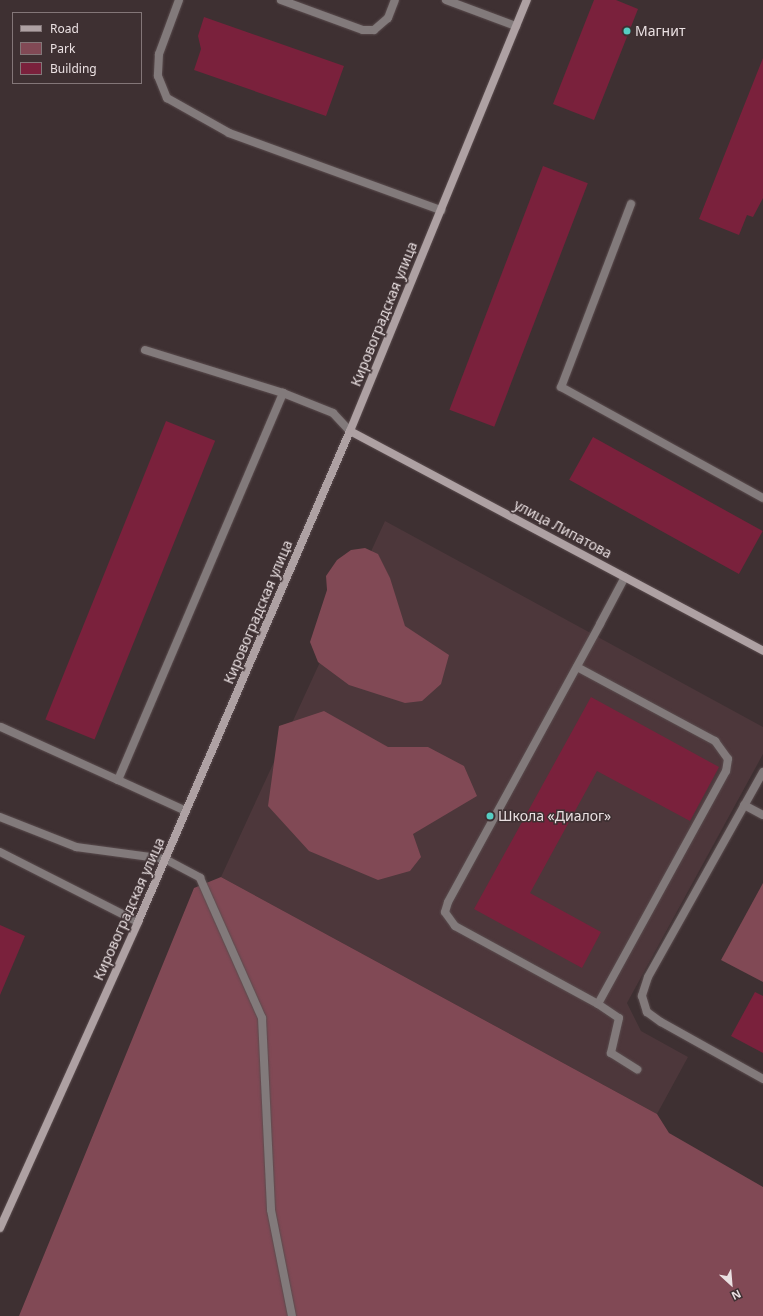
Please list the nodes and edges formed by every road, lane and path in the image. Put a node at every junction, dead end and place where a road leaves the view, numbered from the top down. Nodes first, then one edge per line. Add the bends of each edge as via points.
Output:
1 (179, 0) edge
2 (281, 0) edge
3 (395, 0) edge
4 (446, 0) edge
5 (527, 0) edge
6 (516, 26) junction
7 (631, 204) dead end
8 (441, 210) junction
9 (145, 350) dead end
10 (283, 393) junction
11 (350, 431) junction
12 (763, 498) edge
13 (626, 577) junction
14 (763, 651) edge
15 (577, 667) junction
16 (1, 727) edge
17 (763, 772) edge
18 (118, 780) junction
19 (744, 805) junction
20 (186, 811) junction
21 (763, 815) edge
22 (0, 817) edge
23 (0, 852) edge
24 (165, 859) junction
25 (138, 922) junction
26 (598, 1004) junction
27 (637, 1069) dead end
28 (763, 1079) edge
29 (0, 1228) edge
30 (292, 1316) edge

1 - 8 lane via 160,54 158,76 167,98 229,132
2 - 3 lane via 362,30 374,30 388,18
4 - 6 lane
5 - 6 street, Кировоградская улица
6 - 8 street, Кировоградская улица
7 - 12 lane via 561,387
8 - 11 street, Кировоградская улица
9 - 10 lane
10 - 11 lane via 333,413
10 - 18 lane
11 - 13 street, улица Липатова
11 - 20 street, Кировоградская улица
13 - 14 street, улица Липатова
13 - 15 lane
15 - 26 lane via 715,742 728,759 726,771
15 - 26 lane via 445,912 456,926
16 - 18 lane
17 - 19 lane
18 - 20 lane
19 - 21 lane
19 - 28 lane via 648,977 642,996 648,1012 661,1022
20 - 24 street, Кировоградская улица
22 - 24 lane via 76,847
23 - 25 lane
24 - 25 street, Кировоградская улица
24 - 30 lane via 200,878 262,1018 271,1210
25 - 29 street, Кировоградская улица
26 - 27 lane via 619,1018 611,1053

